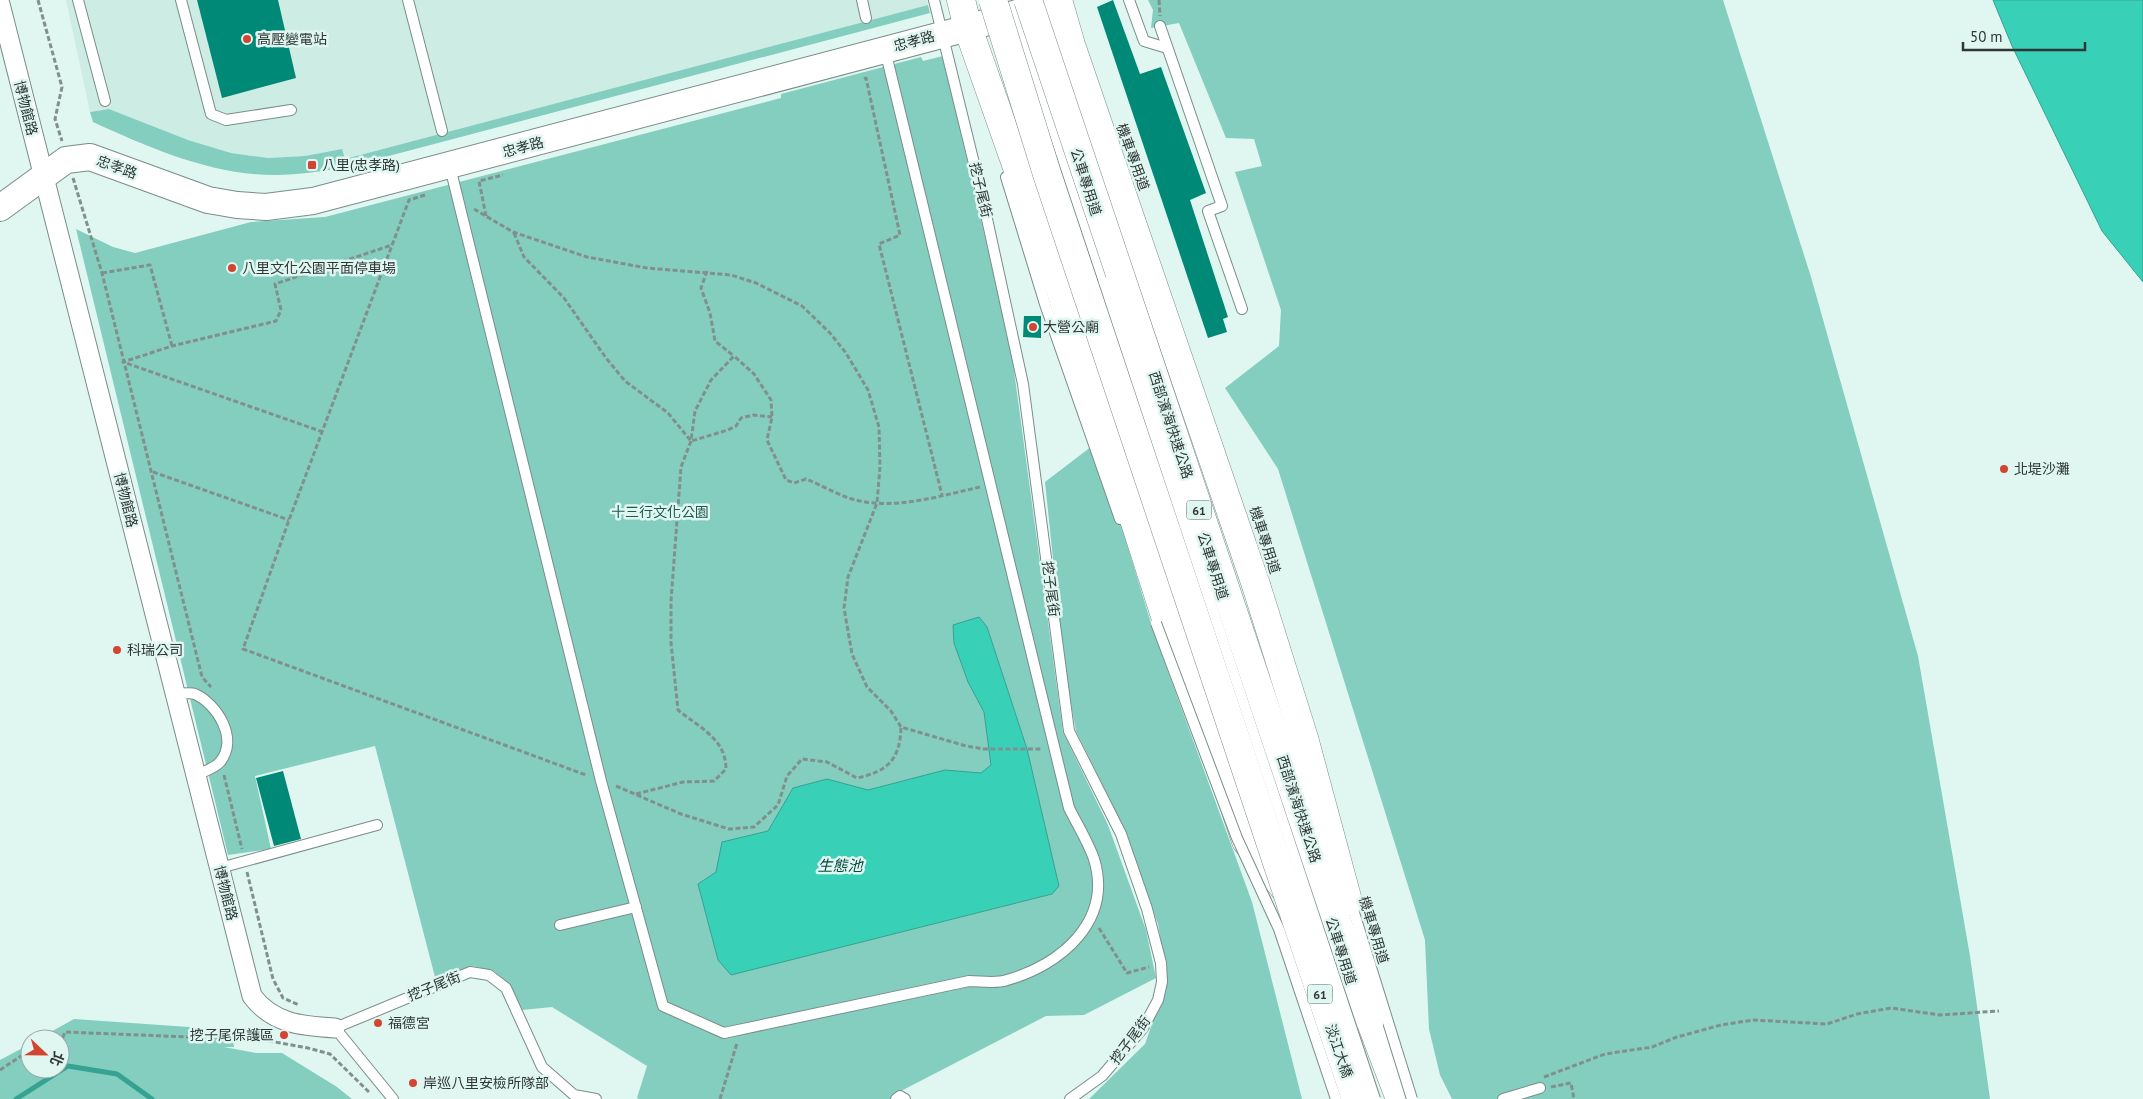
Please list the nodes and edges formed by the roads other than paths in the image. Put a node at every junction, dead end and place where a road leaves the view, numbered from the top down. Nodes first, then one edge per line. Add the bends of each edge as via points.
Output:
1 (78, 0) edge
2 (181, 0) edge
3 (408, 0) edge
4 (862, 0) edge
5 (934, 0) edge
6 (960, 0) edge
7 (1058, 0) edge
8 (1128, 0) edge
9 (0, 4) edge
10 (1012, 5) edge
11 (866, 18) dead end
12 (1160, 26) dead end
13 (956, 31) junction
14 (1167, 48) junction
15 (885, 49) junction
16 (105, 101) dead end
17 (291, 110) dead end
18 (442, 131) dead end
19 (994, 134) dead end
20 (1002, 162) dead end
21 (450, 167) junction
22 (43, 175) junction
23 (0, 208) edge
24 (1151, 262) junction
25 (1053, 299) junction
26 (1242, 309) dead end
27 (1123, 529) dead end
28 (1153, 614) dead end
29 (175, 694) junction
30 (196, 775) junction
31 (377, 825) dead end
32 (220, 868) junction
33 (1285, 889) junction
34 (636, 907) junction
35 (560, 925) dead end
36 (252, 996) joint
37 (1370, 1020) junction
38 (335, 1028) junction
39 (1540, 1088) road end
40 (393, 1099) edge
41 (596, 1099) edge
42 (896, 1099) edge
43 (906, 1099) edge
44 (1070, 1099) edge
45 (1336, 1099) edge
46 (1356, 1099) edge
47 (1375, 1099) edge
48 (1400, 1099) edge
49 (1412, 1099) edge
50 (1503, 1099) edge

1 - 16 lane
2 - 17 lane via 211,114 226,120
3 - 18 lane
4 - 11 lane
5 - 13 lane
6 - 13 highway
7 - 10 street, 忠孝路
7 - 24 highway via 1071,45
8 - 14 lane via 1144,41
9 - 22 street, 博物館路
10 - 13 street, 忠孝路
10 - 33 highway, 61, bridge via 1047,174
10 - 37 highway, 西部濱海快速公路 / 61, bridge
10 - 47 lane, 公車專用道, bridge
12 - 14 lane
13 - 15 street, 忠孝路
13 - 19 lane via 971,59
13 - 25 highway
13 - 44 lane, 挖子尾街 via 1023,384 1069,731 1121,834 1147,909 1161,963 1162,982 1158,1000 1143,1028 1102,1076
14 - 26 lane via 1222,206 1208,211
15 - 21 street, 忠孝路
15 - 34 lane via 1070,808 1094,860 1098,891 1092,917 1072,946 1043,968 1005,981 969,981 724,1033 663,1006
20 - 25 lane
21 - 22 street, 忠孝路 via 313,201 266,207 208,200 90,157 66,160
21 - 34 lane via 601,781
22 - 23 street, 忠孝路
22 - 29 street, 博物館路
24 - 37 highway, bridge via 1285,673 1371,972 1374,1007
24 - 49 lane, 機車專用道, bridge via 1266,586 1351,903
25 - 27 lane
25 - 33 highway via 1246,841
28 - 45 lane, bridge via 1237,838 1279,928
29 - 30 street, 博物館路
29 - 30 lane via 193,693 210,704 224,723 227,744 220,762
30 - 32 street, 博物館路
31 - 32 lane
32 - 36 street, 博物館路
33 - 46 highway, 淡江大橋 / 61, bridge
34 - 35 lane
36 - 38 street, 挖子尾街 via 274,1017 306,1026
37 - 48 highway, 61
38 - 40 lane
38 - 41 lane, 挖子尾街 via 470,972 489,975 506,988 542,1067 574,1096
39 - 50 lane
42 - 43 lane via 900,1096

